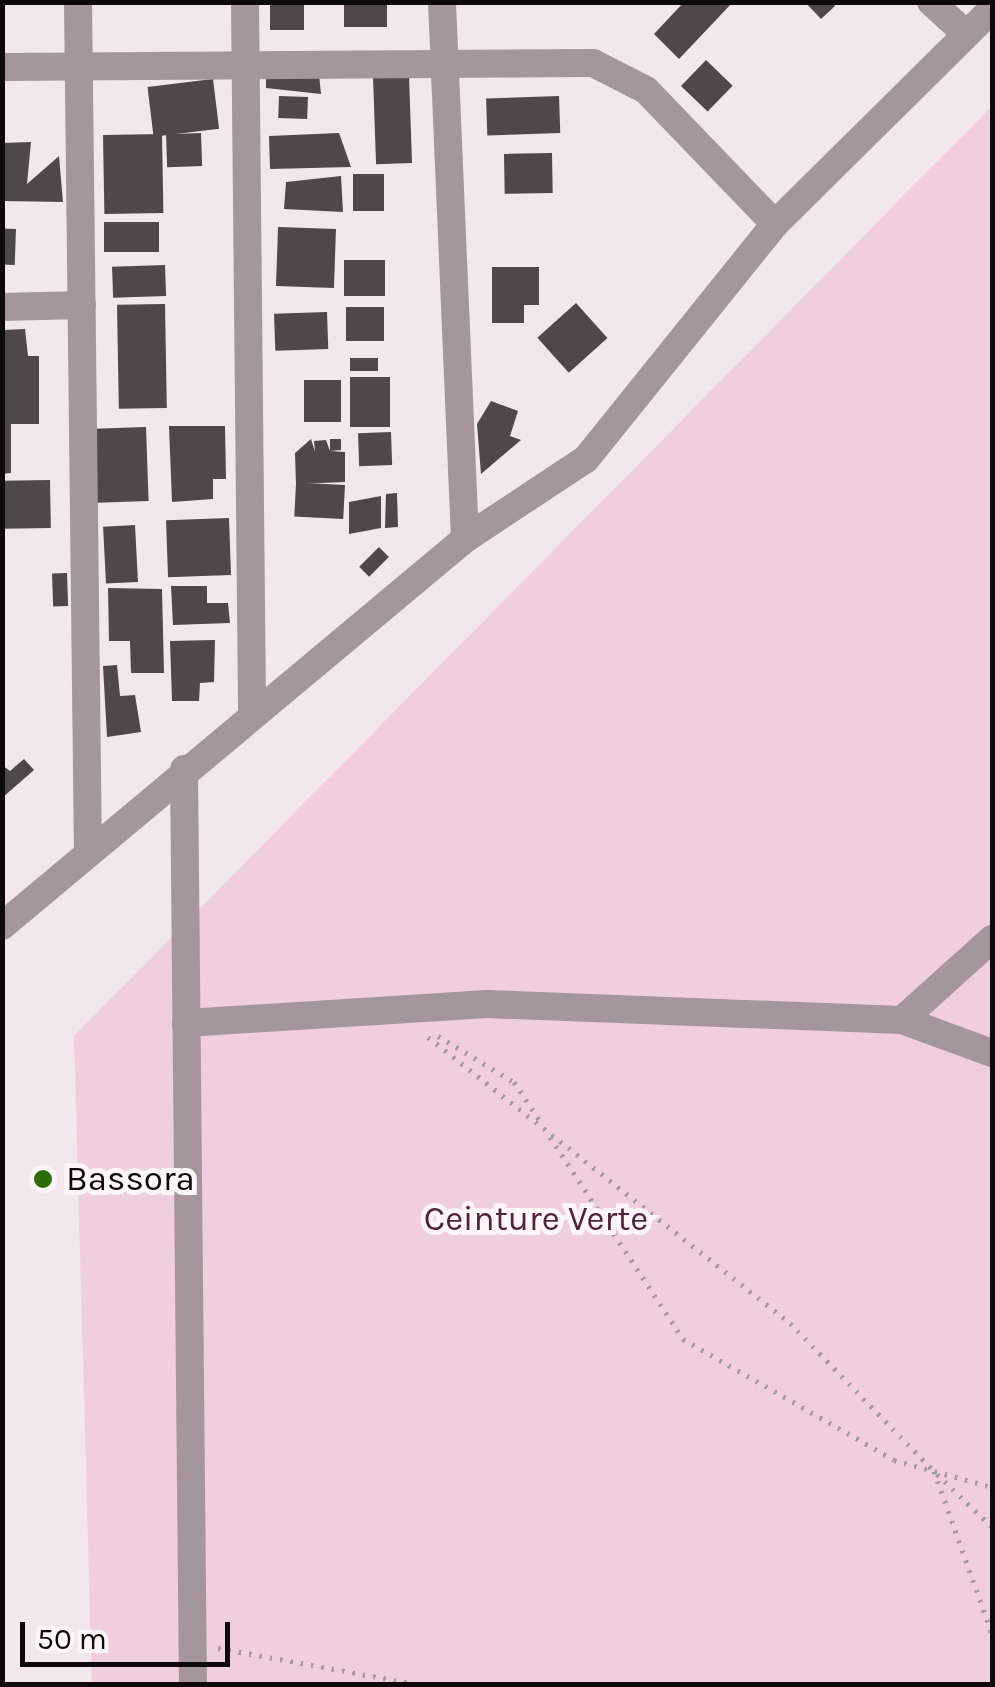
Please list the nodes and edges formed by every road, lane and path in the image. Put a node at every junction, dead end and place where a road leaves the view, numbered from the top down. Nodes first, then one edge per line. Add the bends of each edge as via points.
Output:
1 (78, 2) edge
2 (246, 2) edge
3 (442, 2) edge
4 (931, 2) edge
5 (992, 9) edge
6 (966, 34) junction
7 (443, 65) junction
8 (2, 67) edge
9 (79, 68) junction
10 (247, 68) junction
11 (775, 224) junction
12 (82, 304) junction
13 (2, 308) edge
14 (465, 540) junction
15 (252, 711) junction
16 (184, 769) junction
17 (88, 852) junction
18 (2, 926) edge
19 (992, 940) edge
20 (390, 1007) junction
21 (902, 1020) junction
22 (186, 1023) junction
23 (992, 1054) edge
24 (546, 1130) junction
25 (934, 1471) junction
26 (992, 1487) edge
27 (992, 1527) edge
28 (992, 1634) edge
29 (192, 1644) junction
30 (193, 1684) edge
31 (417, 1684) edge

1 - 9 street
2 - 10 street
3 - 7 street
4 - 6 street
5 - 6 street
6 - 11 street
7 - 10 street
7 - 11 street via 562,61 621,73
7 - 14 street
8 - 9 street
9 - 10 street
9 - 12 street
10 - 15 street
11 - 14 street via 586,459
12 - 13 street
12 - 17 street
14 - 15 street
15 - 16 street
16 - 17 street
16 - 22 street
17 - 18 street
19 - 21 street
20 - 21 street
20 - 22 street
20 - 24 path
20 - 24 path via 514,1082
21 - 23 street
22 - 29 street
24 - 25 path via 790,1323
24 - 25 path via 683,1339 894,1460
25 - 26 path
25 - 27 path
25 - 28 path
29 - 30 street
29 - 31 path

